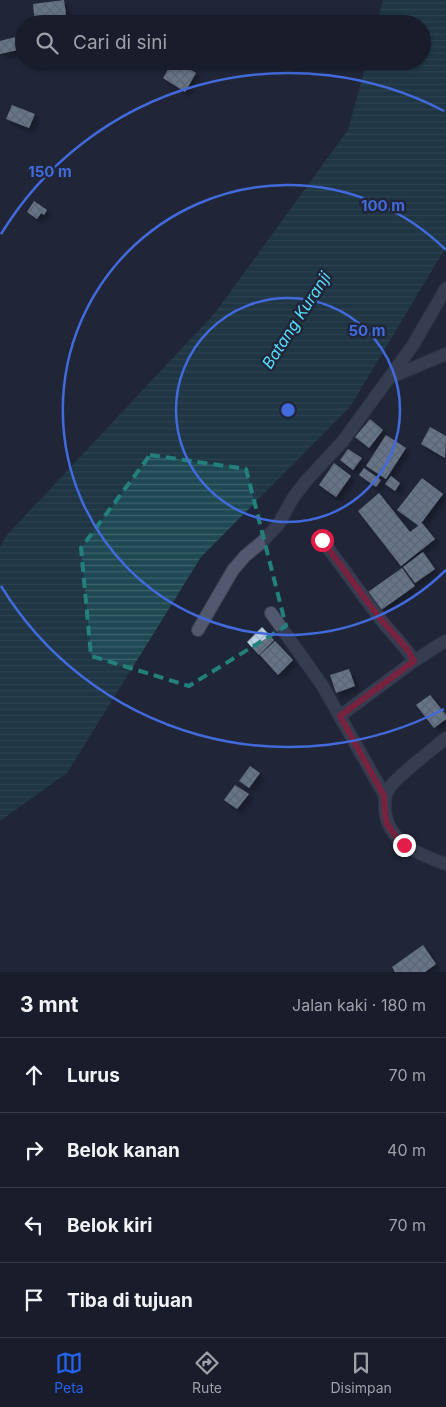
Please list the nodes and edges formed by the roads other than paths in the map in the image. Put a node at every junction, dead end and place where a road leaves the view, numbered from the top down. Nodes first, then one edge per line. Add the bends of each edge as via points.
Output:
1 (446, 288) edge
2 (446, 354) edge
3 (389, 378) junction
4 (322, 540) dead end
5 (271, 612) dead end
6 (198, 630) dead end
7 (446, 641) edge
8 (414, 661) junction
9 (340, 716) junction
10 (446, 738) edge
11 (384, 796) junction
12 (446, 864) edge

1 - 3 street via 413,345
2 - 3 street
3 - 6 street via 343,441 306,480 278,525 233,570
4 - 8 street
5 - 9 street
7 - 8 street
8 - 9 street
9 - 11 street
10 - 11 street via 398,778
11 - 12 street via 387,824 404,845

